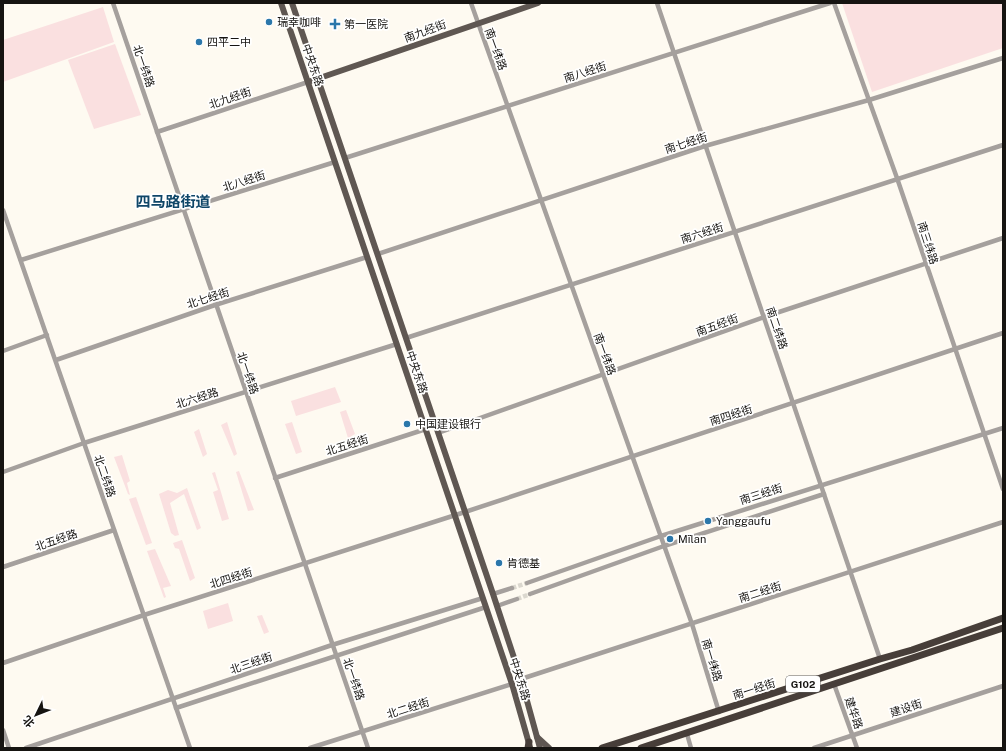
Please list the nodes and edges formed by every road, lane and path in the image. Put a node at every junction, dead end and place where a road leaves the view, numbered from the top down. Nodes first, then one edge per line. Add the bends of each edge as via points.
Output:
1 (112, 3) edge
2 (281, 3) edge
3 (292, 3) edge
4 (471, 3) edge
5 (538, 3) edge
6 (657, 3) edge
7 (830, 3) edge
8 (834, 3) edge
9 (477, 23) junction
10 (674, 53) junction
11 (1003, 58) edge
12 (318, 79) junction
13 (308, 82) junction
14 (869, 100) junction
15 (507, 107) junction
16 (157, 132) junction
17 (1003, 145) edge
18 (705, 146) junction
19 (345, 158) junction
20 (335, 162) junction
21 (897, 178) junction
22 (540, 200) junction
23 (3, 210) edge
24 (182, 210) junction
25 (734, 231) junction
26 (1003, 238) edge
27 (378, 254) junction
28 (367, 257) junction
29 (21, 260) junction
30 (925, 264) junction
31 (571, 286) junction
32 (215, 305) junction
33 (764, 317) junction
34 (1003, 333) edge
35 (47, 335) junction
36 (406, 338) junction
37 (397, 344) junction
38 (955, 349) junction
39 (3, 351) edge
40 (56, 360) junction
41 (603, 375) junction
42 (245, 392) junction
43 (793, 404) junction
44 (1003, 428) edge
45 (426, 429) junction
46 (438, 433) junction
47 (984, 434) junction
48 (84, 443) junction
49 (632, 457) junction
50 (3, 472) edge
51 (275, 478) junction
52 (820, 485) junction
53 (1003, 489) edge
54 (824, 494) junction
55 (465, 512) junction
56 (455, 515) junction
57 (1003, 522) edge
58 (114, 530) junction
59 (661, 536) junction
60 (664, 546) junction
61 (304, 564) junction
62 (3, 567) edge
63 (850, 572) junction
64 (527, 583) tunnel mouth
65 (512, 588) tunnel mouth
66 (493, 594) junction
67 (530, 594) tunnel mouth
68 (483, 598) junction
69 (517, 599) tunnel mouth
70 (497, 606) junction
71 (486, 607) junction
72 (144, 615) junction
73 (1003, 618) edge
74 (692, 624) junction
75 (1003, 628) edge
76 (332, 645) junction
77 (336, 656) junction
78 (880, 659) junction
79 (3, 663) edge
80 (521, 679) junction
81 (512, 684) junction
82 (834, 684) junction
83 (1003, 686) edge
84 (173, 699) junction
85 (176, 708) junction
86 (719, 712) junction
87 (3, 730) edge
88 (362, 732) junction
89 (687, 734) junction
90 (852, 735) junction
91 (537, 737) junction
92 (529, 746) edge
93 (9, 748) edge
94 (26, 748) edge
95 (190, 748) edge
96 (310, 748) edge
97 (368, 748) edge
98 (540, 748) edge
99 (549, 748) edge
100 (602, 748) edge
101 (641, 748) edge
102 (691, 748) edge
103 (814, 748) edge
104 (857, 748) edge

1 - 16 street, 北一纬路
2 - 13 main road, 中央东路
3 - 12 main road, 中央东路
4 - 9 street, 南一纬路
5 - 9 main road, 南九经街
6 - 10 street, 南二纬路
7 - 10 street, 南八经街
8 - 14 street, 南三纬路
9 - 12 main road, 南九经街
9 - 15 street, 南一纬路
10 - 15 street, 南八经街
10 - 18 street, 南二纬路
11 - 14 street, 南七经街
12 - 13 main road, 南九经街
12 - 19 main road, 中央东路
13 - 16 street, 北九经街
13 - 20 main road, 中央东路
14 - 18 street, 南七经街
14 - 21 street, 南三纬路
15 - 19 street, 南八经街
15 - 22 street, 南一纬路
16 - 24 street, 北一纬路
17 - 21 street, 南六经街
18 - 22 street, 南七经街
18 - 25 street, 南二纬路
19 - 27 main road, 中央东路
20 - 24 street, 北八经街
20 - 28 main road, 中央东路
21 - 25 street, 南六经街
21 - 30 street, 南三纬路
22 - 27 street, 南七经街
22 - 31 street, 南一纬路
23 - 29 street, 北二纬路
24 - 29 street, 北八经街
24 - 32 street, 北一纬路
25 - 31 street, 南六经街
25 - 33 street, 南二纬路
26 - 30 street, 南五经街
27 - 36 main road, 中央东路
28 - 32 street, 北七经街
28 - 37 main road, 中央东路
29 - 35 street, 北二纬路
30 - 33 street, 南五经街
30 - 38 street, 南三纬路
31 - 36 street, 南六经街
31 - 41 street, 南一纬路
32 - 40 street, 北七经街
32 - 42 street, 北一纬路
33 - 41 street, 南五经街
33 - 43 street, 南二纬路
34 - 38 street, 南四经街
35 - 39 street
35 - 40 street, 北二纬路
36 - 46 main road, 中央东路
37 - 42 street, 北六经路
37 - 45 main road, 中央东路
38 - 43 street, 南四经街
38 - 47 street, 南三纬路
40 - 48 street, 北二纬路
41 - 46 street, 南五经街
41 - 49 street, 南一纬路
42 - 48 street, 北六经路
42 - 51 street, 北一纬路
43 - 49 street, 南四经街
43 - 52 street, 南二纬路
44 - 47 street, 南三经街
45 - 51 street, 北五经街
45 - 56 main road, 中央东路
46 - 55 main road, 中央东路
47 - 52 street, 南三经街
47 - 53 street, 南三纬路
48 - 50 street, 北六经路
48 - 58 street, 北二纬路
49 - 55 street, 南四经街
49 - 59 street, 南一纬路
51 - 61 street, 北一纬路
52 - 54 street, 南二纬路
52 - 59 street, 南三经街
54 - 60 street
54 - 63 street, 南二纬路
55 - 56 street, 北四经街
55 - 66 main road, 中央东路
56 - 61 street, 北四经街
56 - 68 main road, 中央东路
57 - 63 street, 南二经街
58 - 62 street, 北五经路
58 - 72 street, 北二纬路
59 - 60 street, 南一纬路
59 - 64 street, 南三经街
60 - 67 street
60 - 74 street, 南一纬路
61 - 72 street, 北四经街
61 - 76 street, 北一纬路
63 - 74 street, 南二经街
63 - 78 street, 南二纬路
65 - 66 street
66 - 70 main road, 中央东路
68 - 71 main road, 中央东路
68 - 76 street, 北三经街
69 - 70 street
70 - 80 main road, 中央东路
71 - 77 street
71 - 81 main road, 中央东路
72 - 79 street, 北四经街
72 - 84 street, 北二纬路
73 - 78 highway, 南一经街 / G102
74 - 80 street, 南二经街
74 - 86 street, 南一纬路
75 - 82 highway, 南一经街 / G102
76 - 77 street, 北一纬路
76 - 84 street, 北三经街
77 - 85 street
77 - 88 street, 北一纬路
78 - 86 highway, 南一经街 / G102
80 - 91 main road, 中央东路
81 - 88 street, 北二经街
81 - 92 main road, 中央东路
82 - 89 highway, 南一经街 / G102
82 - 90 street, 建华路
83 - 90 street, 建设街
84 - 85 street, 北二纬路
84 - 94 street, 北三经街
85 - 95 street, 北二纬路
86 - 100 highway, 南一经街 / G102
87 - 93 street
88 - 96 street, 北二经街
88 - 97 street, 北一纬路
89 - 101 highway, 南一经街 / G102
89 - 102 street
90 - 103 street, 建设街
90 - 104 street, 建华路
91 - 98 main road, 中央东路
91 - 99 main road

